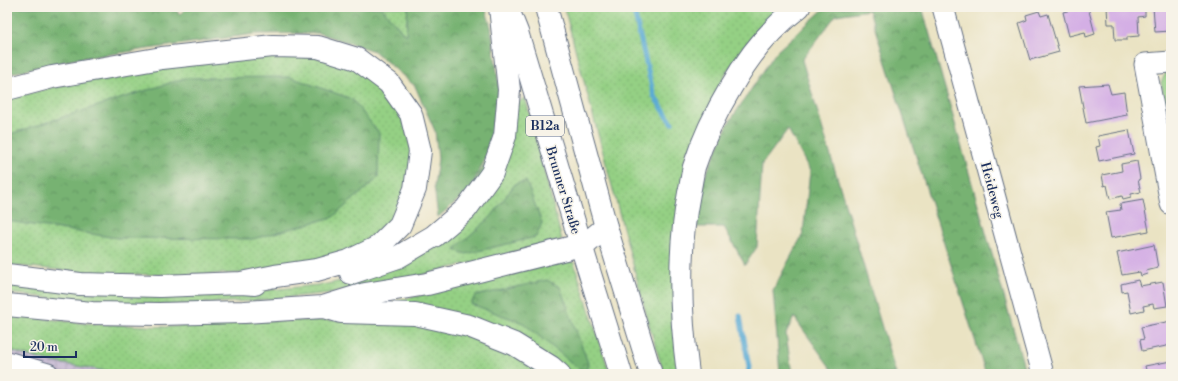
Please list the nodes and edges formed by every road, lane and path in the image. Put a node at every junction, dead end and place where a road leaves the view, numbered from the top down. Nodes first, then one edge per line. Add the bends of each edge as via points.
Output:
1 (500, 7) edge
2 (507, 7) edge
3 (546, 7) edge
4 (799, 7) edge
5 (943, 7) edge
6 (1171, 62) edge
7 (7, 89) edge
8 (1171, 204) edge
9 (606, 227) junction
10 (580, 245) junction
11 (7, 274) edge
12 (241, 283) junction
13 (14, 304) edge
14 (323, 307) junction
15 (7, 362) edge
16 (48, 374) edge
17 (559, 374) edge
18 (621, 374) edge
19 (651, 374) edge
20 (688, 374) edge
21 (1043, 374) edge

1 - 12 main road via 509,90 505,136 492,173 466,209 434,236 398,257 351,273 278,285
2 - 10 main road, Brunner Straße / B12a via 517,32
3 - 9 main road, B12a
4 - 20 main road via 785,18 744,65 715,114 694,167 684,218 680,282
5 - 21 street, Heideweg
6 - 8 street via 1145,64
7 - 12 main road via 52,77 162,58 273,46 318,48 357,60 389,83 411,114 420,151 415,189 400,225 378,247 349,261 317,270
9 - 10 main road via 588,242
9 - 19 main road, B12a
10 - 14 main road via 427,284 364,294
10 - 18 main road, Brunner Straße / B12a
11 - 12 main road via 80,284 160,286
13 - 14 main road via 92,313 159,314
14 - 17 main road via 341,312 415,314 469,326 514,344
15 - 16 street

